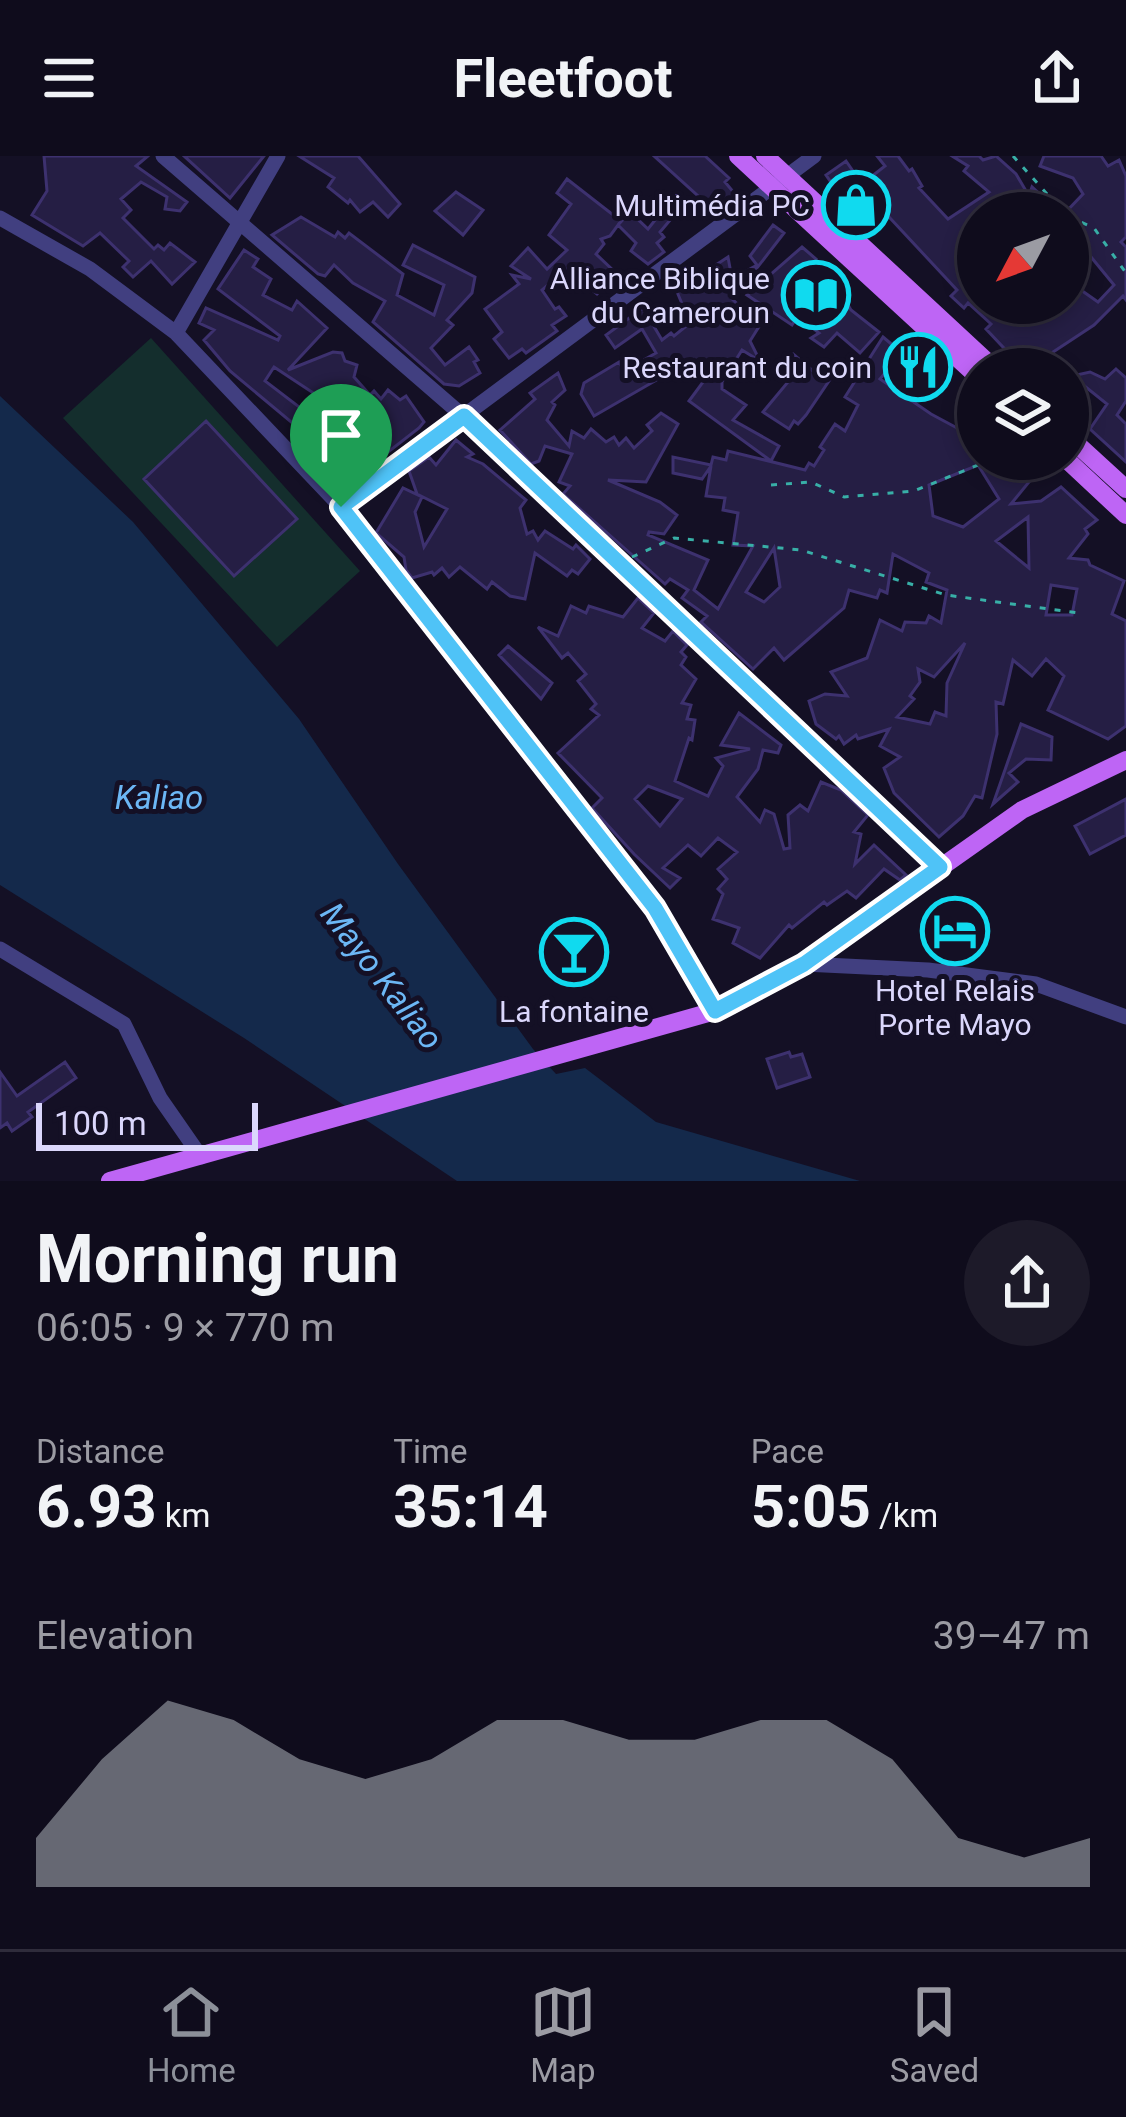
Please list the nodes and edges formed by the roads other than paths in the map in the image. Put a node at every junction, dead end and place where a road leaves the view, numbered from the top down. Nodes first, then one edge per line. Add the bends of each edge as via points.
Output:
1 (164, 156) edge
2 (278, 156) edge
3 (738, 156) edge
4 (765, 156) edge
5 (814, 156) edge
6 (779, 182) junction
7 (0, 218) edge
8 (238, 220) junction
9 (176, 332) junction
10 (971, 348) edge
11 (957, 356) edge
12 (464, 416) junction
13 (1089, 455) edge
14 (1089, 480) edge
15 (1126, 489) edge
16 (341, 507) junction
17 (1126, 514) edge
18 (1126, 760) edge
19 (940, 867) junction
20 (0, 949) edge
21 (804, 964) junction
22 (715, 1011) junction
23 (1126, 1017) edge
24 (201, 1156) junction
25 (110, 1181) edge

1 - 8 street
2 - 8 street
3 - 6 main road
4 - 6 main road
5 - 6 street
6 - 10 main road
6 - 11 main road
6 - 12 street
7 - 9 street via 90,269
8 - 9 street
8 - 12 street
9 - 16 street
12 - 16 street
12 - 19 street
13 - 15 main road
14 - 17 main road
16 - 22 street via 655,908
18 - 19 main road via 1022,810
19 - 21 main road
20 - 24 street via 124,1024 160,1098
21 - 22 main road
21 - 23 street via 1036,984
22 - 24 main road
24 - 25 main road

